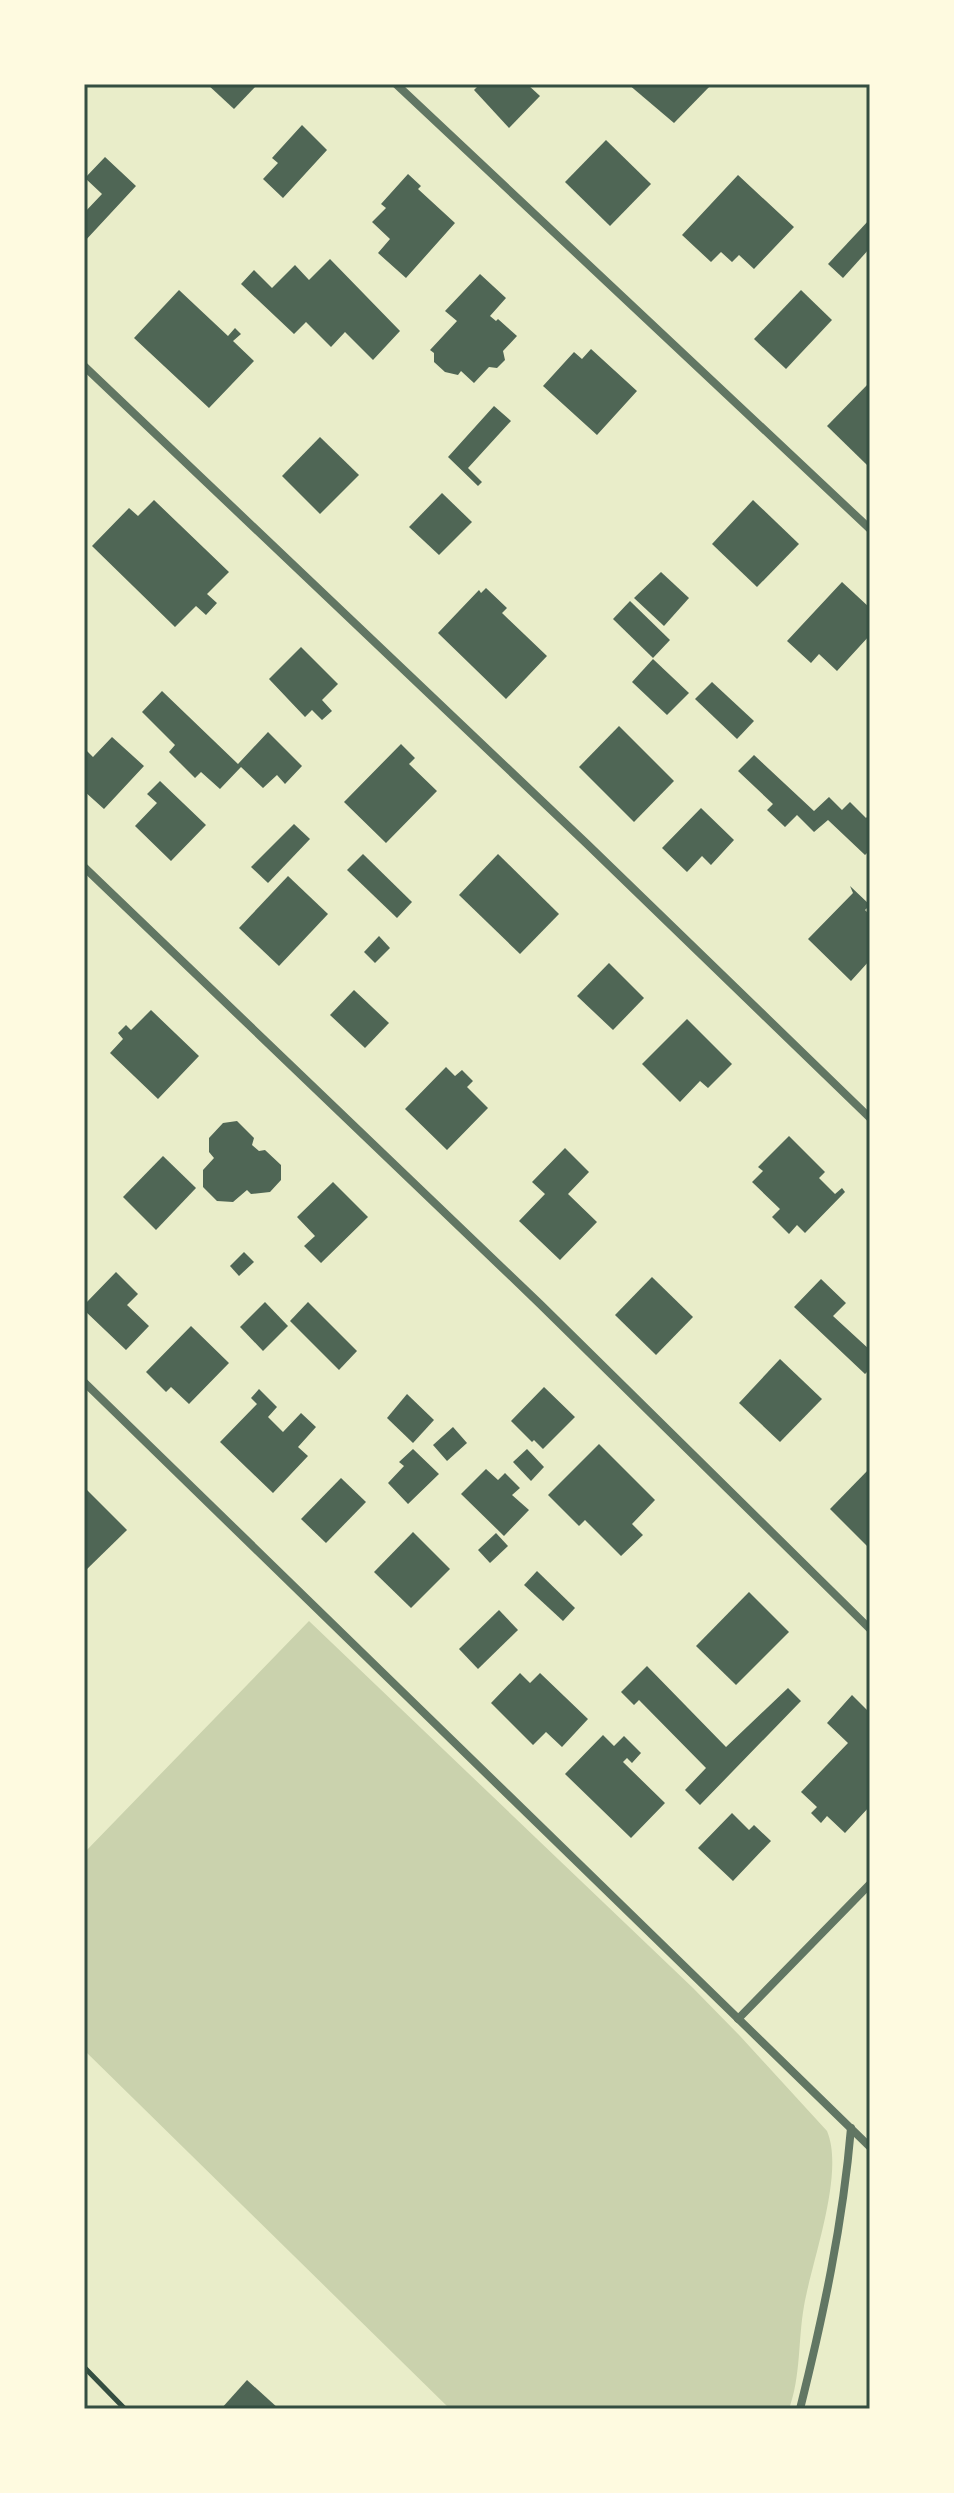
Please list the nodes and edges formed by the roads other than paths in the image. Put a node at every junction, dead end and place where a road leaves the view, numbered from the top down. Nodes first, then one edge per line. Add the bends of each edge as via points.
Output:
1 (396, 84) edge
2 (84, 366) edge
3 (870, 529) edge
4 (84, 867) edge
5 (870, 1118) edge
6 (84, 1382) edge
7 (870, 1629) edge
8 (870, 1884) edge
9 (738, 2019) junction
10 (851, 2128) junction
11 (870, 2147) edge
12 (800, 2409) edge

1 - 3 street
2 - 5 street
4 - 7 street
6 - 9 street
8 - 9 street
9 - 10 street
10 - 11 street
10 - 12 street via 837,2234

